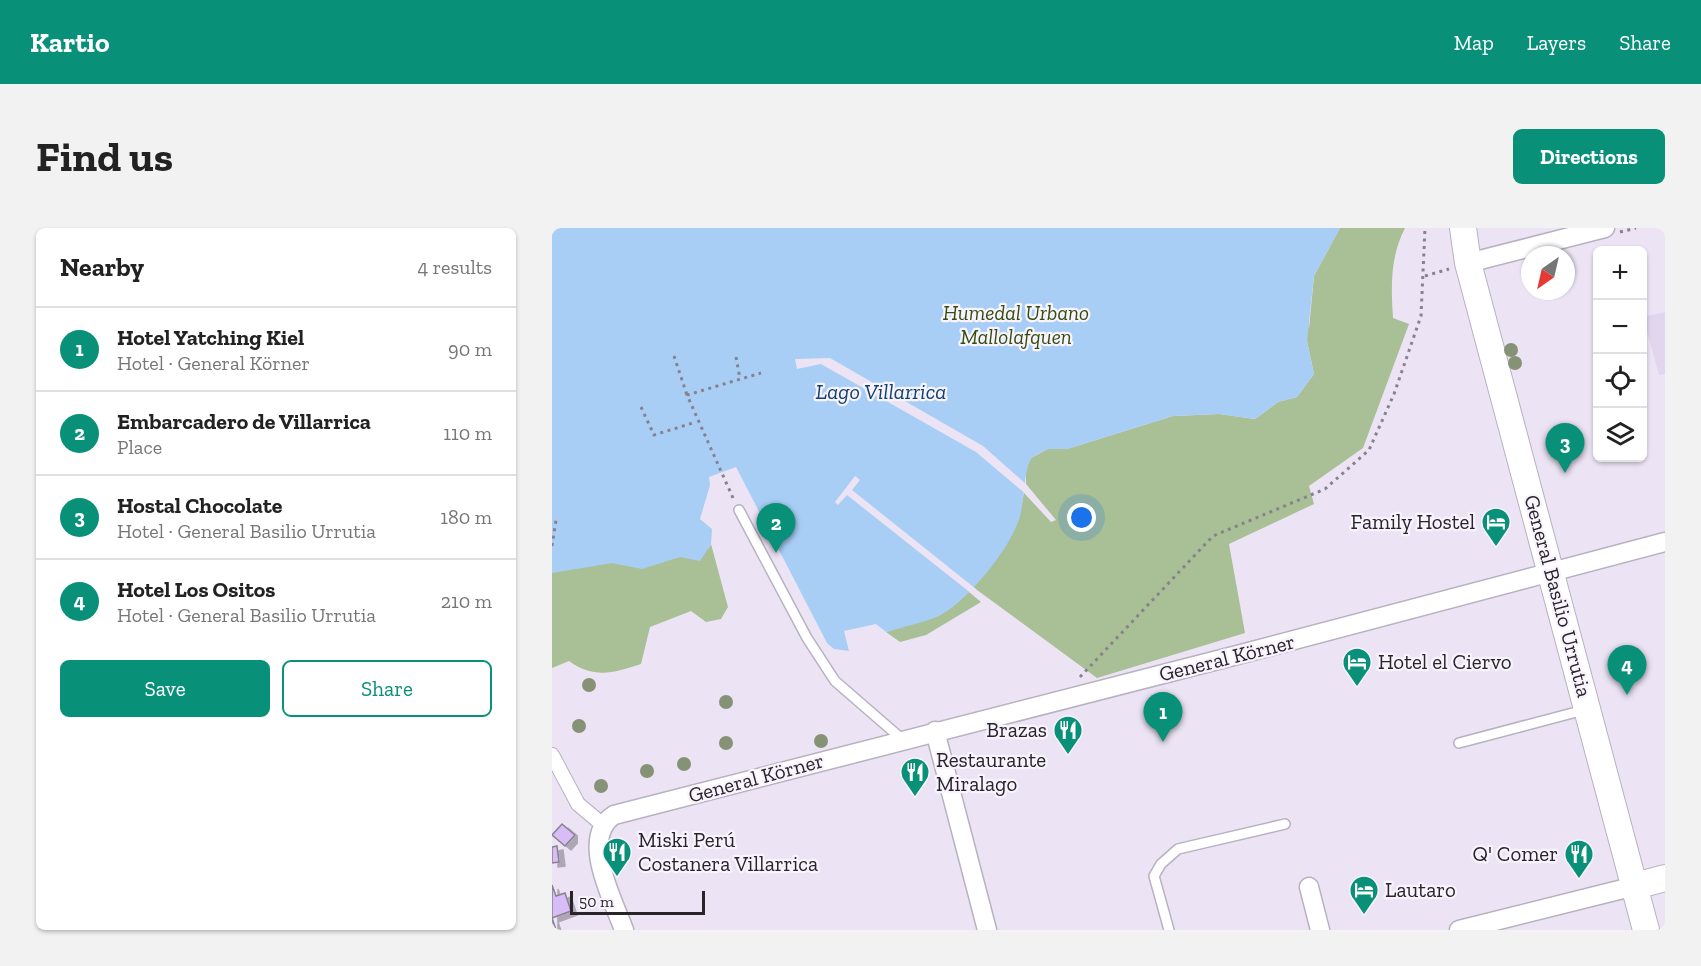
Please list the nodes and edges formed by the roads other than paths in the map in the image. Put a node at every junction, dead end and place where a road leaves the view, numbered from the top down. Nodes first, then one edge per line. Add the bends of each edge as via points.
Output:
1 (1463, 228) edge
2 (1605, 228) edge
3 (1468, 263) junction
4 (739, 510) road end
5 (1665, 542) edge
6 (1552, 573) junction
7 (1588, 709) junction
8 (935, 731) junction
9 (903, 740) junction
10 (1459, 743) dead end
11 (552, 754) edge
12 (609, 820) junction
13 (1285, 824) dead end
14 (1665, 878) edge
15 (1635, 886) junction
16 (1309, 887) dead end
17 (624, 930) edge
18 (987, 930) edge
19 (1169, 930) edge
20 (1320, 930) edge
21 (1459, 930) edge
22 (1646, 930) edge

1 - 3 main road, General Basilio Urrutia
2 - 3 street
3 - 6 main road, General Basilio Urrutia
4 - 9 lane via 807,638 835,681
5 - 6 street, General Körner
6 - 7 main road, General Basilio Urrutia
6 - 8 street, General Körner
7 - 10 lane
7 - 15 main road, General Basilio Urrutia
8 - 9 street, General Körner
8 - 18 street
9 - 12 street, General Körner
11 - 12 street via 578,804
12 - 17 street via 597,840 597,849
13 - 19 lane via 1178,849 1169,855 1155,876
14 - 15 main road
15 - 21 street
15 - 22 main road, General Basilio Urrutia
16 - 20 street

